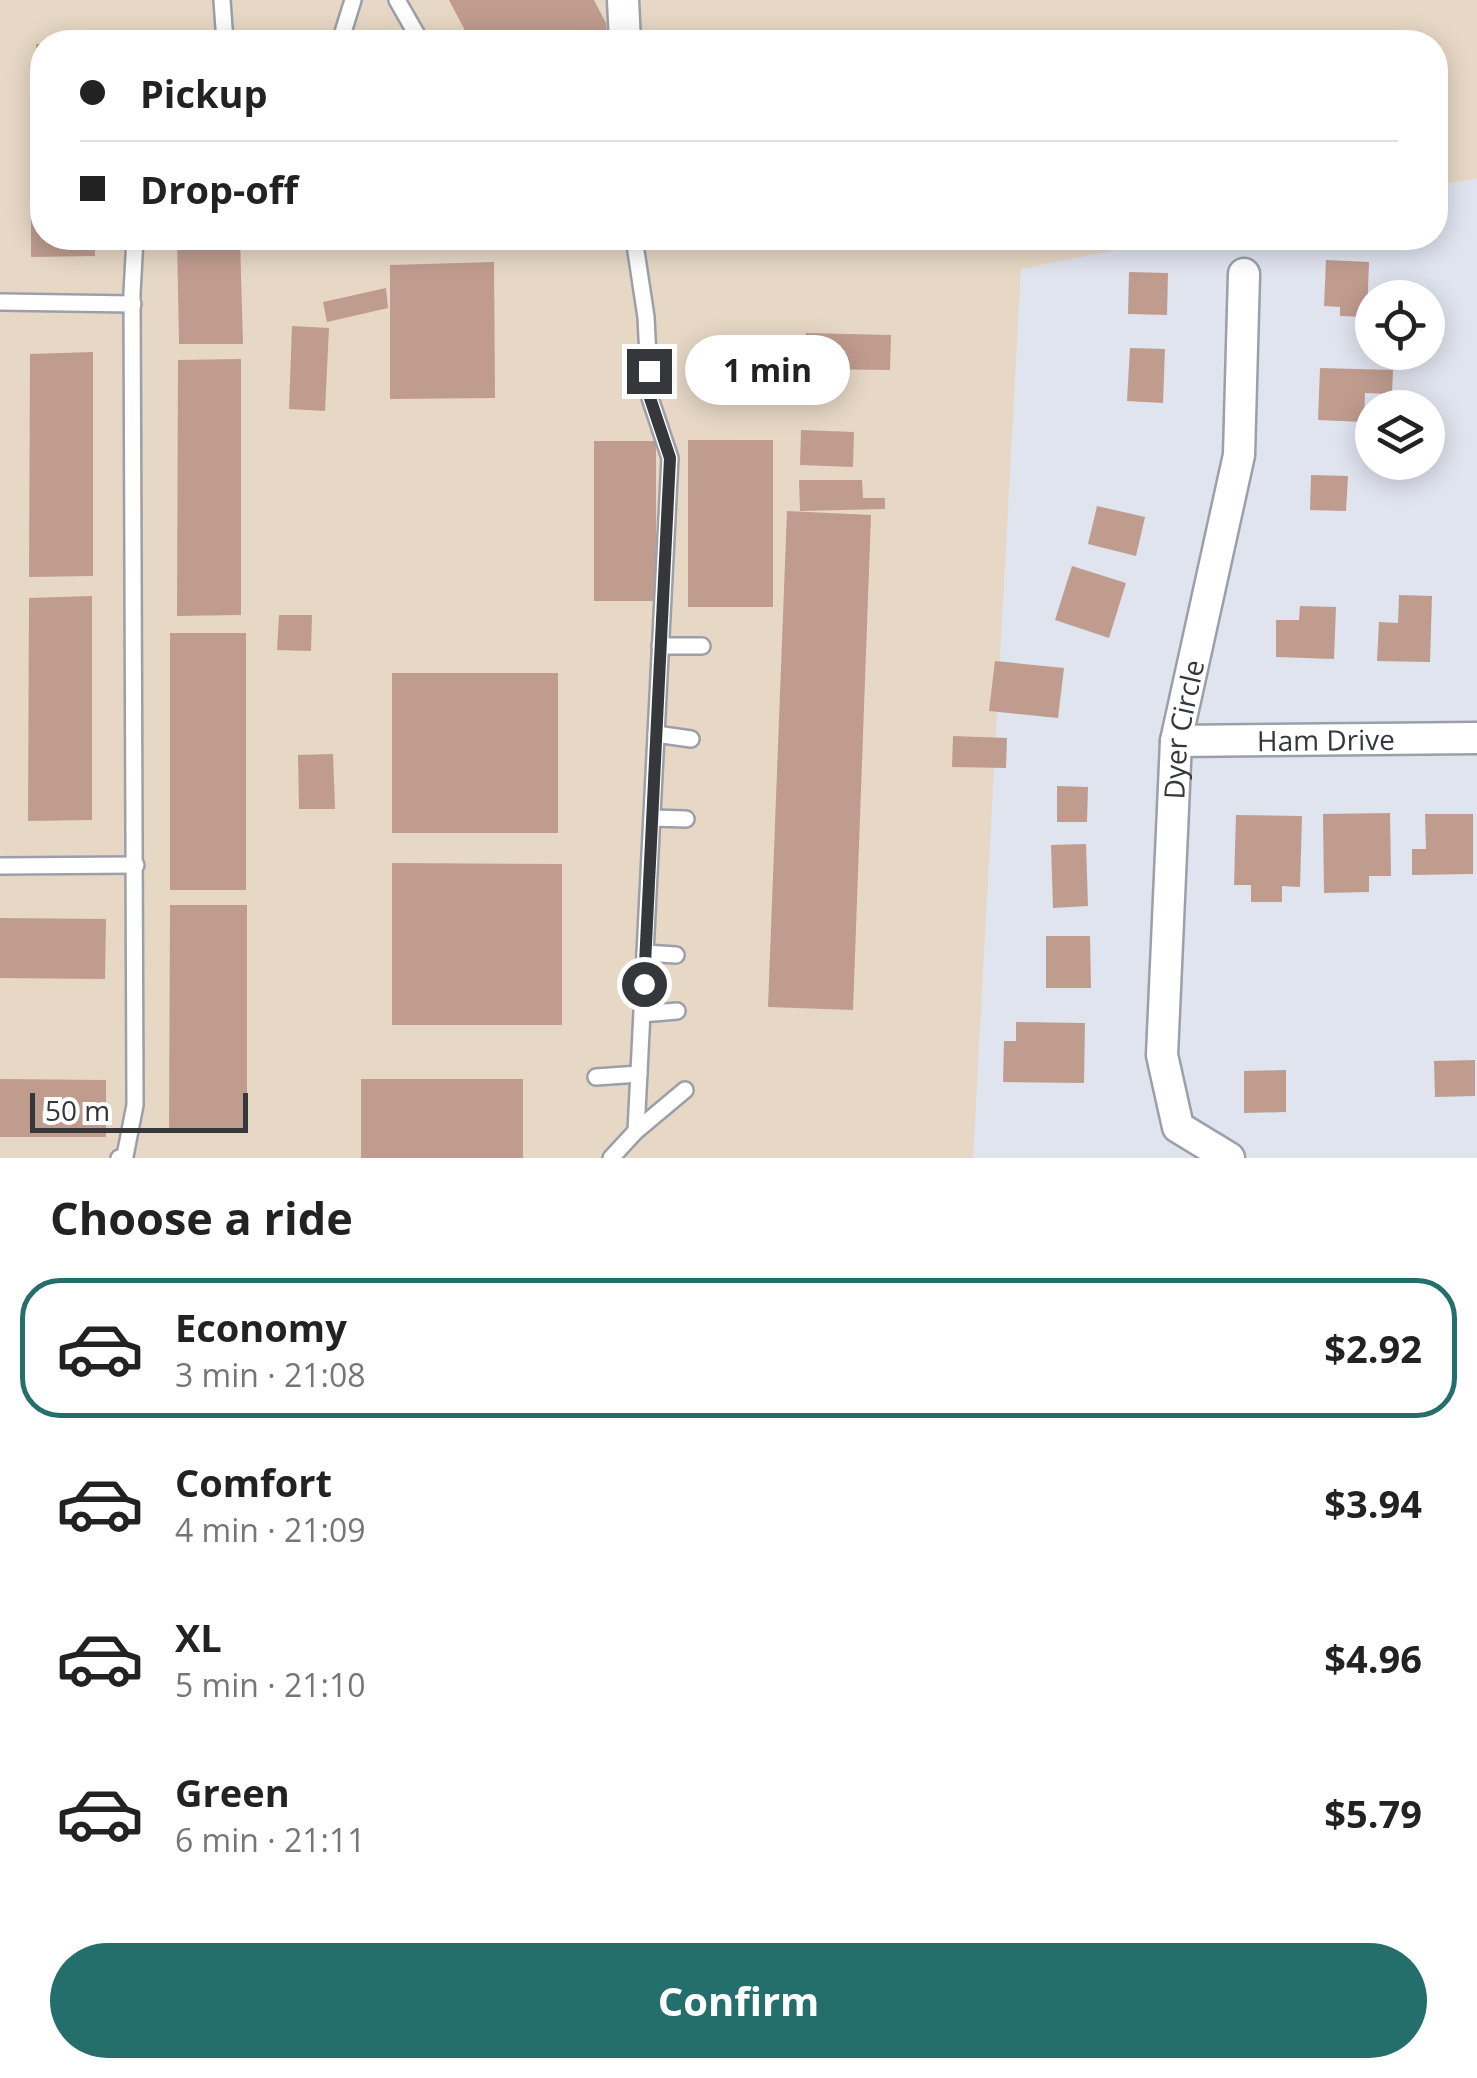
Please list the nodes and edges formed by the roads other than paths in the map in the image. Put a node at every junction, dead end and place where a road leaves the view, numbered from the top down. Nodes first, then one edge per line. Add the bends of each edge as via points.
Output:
1 (222, 0) edge
2 (353, 0) edge
3 (398, 0) edge
4 (623, 0) edge
5 (224, 30) edge
6 (344, 30) edge
7 (414, 30) edge
8 (624, 30) edge
9 (134, 250) edge
10 (636, 250) edge
11 (1244, 274) dead end
12 (0, 302) edge
13 (132, 304) junction
14 (660, 646) junction
15 (702, 646) dead end
16 (656, 734) junction
17 (1477, 738) edge
18 (691, 740) dead end
19 (1176, 741) junction
20 (652, 818) junction
21 (686, 819) dead end
22 (136, 865) junction
23 (0, 866) edge
24 (645, 954) junction
25 (676, 956) dead end
26 (677, 1011) dead end
27 (642, 1014) junction
28 (639, 1074) junction
29 (596, 1077) dead end
30 (685, 1090) dead end
31 (636, 1131) junction
32 (119, 1158) edge
33 (611, 1158) edge
34 (1229, 1158) edge

1 - 5 lane
2 - 6 lane
3 - 7 lane
4 - 8 street
9 - 13 lane
10 - 14 lane via 650,398 670,458
11 - 19 street, Dyer Circle via 1239,455
12 - 13 lane
13 - 22 lane
14 - 15 lane
14 - 16 lane
16 - 18 lane
16 - 20 lane
17 - 19 street, Ham Drive
19 - 34 street, Dyer Circle via 1162,1055 1178,1127
20 - 21 lane
20 - 24 lane
22 - 23 lane
22 - 32 lane via 135,1105
24 - 25 lane
24 - 27 lane
26 - 27 lane
27 - 28 lane
28 - 29 lane
28 - 31 lane
30 - 31 lane
31 - 33 lane

